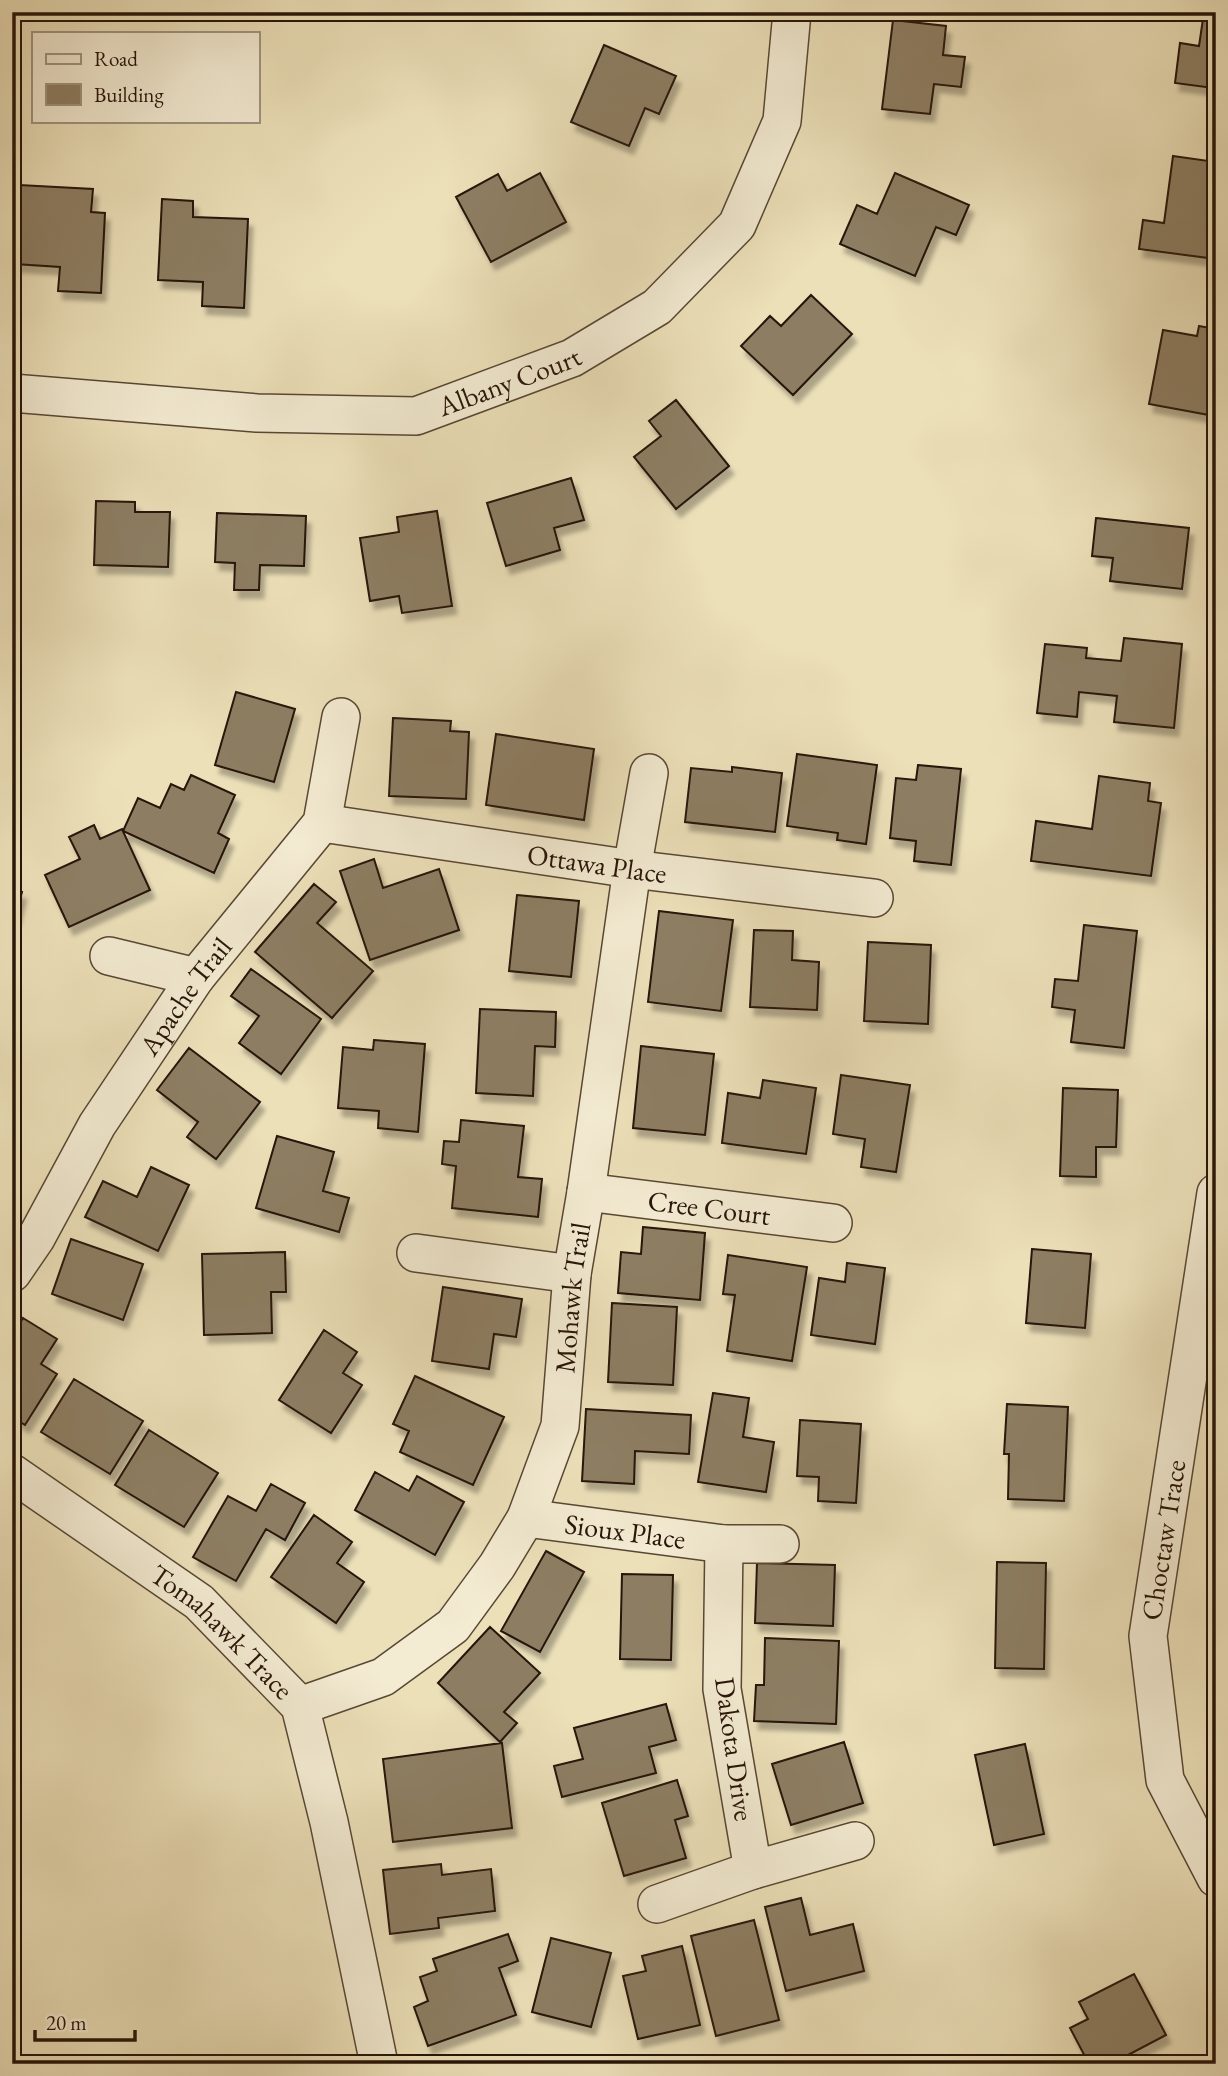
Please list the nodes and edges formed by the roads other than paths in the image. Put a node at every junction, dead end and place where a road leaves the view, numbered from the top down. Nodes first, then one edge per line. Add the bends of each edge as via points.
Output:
1 (792, 12) edge
2 (12, 393) edge
3 (341, 717) dead end
4 (649, 773) dead end
5 (322, 823) junction
6 (632, 869) junction
7 (874, 898) dead end
8 (109, 956) dead end
9 (196, 977) junction
10 (586, 1192) junction
11 (1216, 1192) edge
12 (833, 1223) dead end
13 (416, 1253) dead end
14 (12, 1273) edge
15 (572, 1274) junction
16 (12, 1473) edge
17 (526, 1518) junction
18 (724, 1544) junction
19 (780, 1544) dead end
20 (300, 1706) junction
21 (855, 1841) dead end
22 (753, 1870) junction
23 (1216, 1878) edge
24 (657, 1904) dead end
25 (379, 2064) edge

1 - 2 street, Albany Court via 782,121 737,225 657,307 572,358 416,416 257,413
3 - 5 street, Apache Trail
4 - 6 street, Mohawk Trail
5 - 6 street, Ottawa Place
5 - 9 street, Apache Trail
6 - 7 street, Ottawa Place
6 - 10 street, Mohawk Trail
8 - 9 street
9 - 14 street, Apache Trail via 97,1125
10 - 12 street, Cree Court
10 - 15 street, Mohawk Trail
11 - 23 street, Choctaw Trace via 1148,1636 1165,1780
13 - 15 street
15 - 17 street, Mohawk Trail via 560,1426
16 - 20 street, Tomahawk Trace via 199,1602
17 - 18 street, Sioux Place
17 - 20 street, Mohawk Trail via 453,1626 383,1677
18 - 19 street, Sioux Place
18 - 22 street, Dakota Drive via 722,1689
20 - 25 street, Tomahawk Trace
21 - 22 street
22 - 24 street

